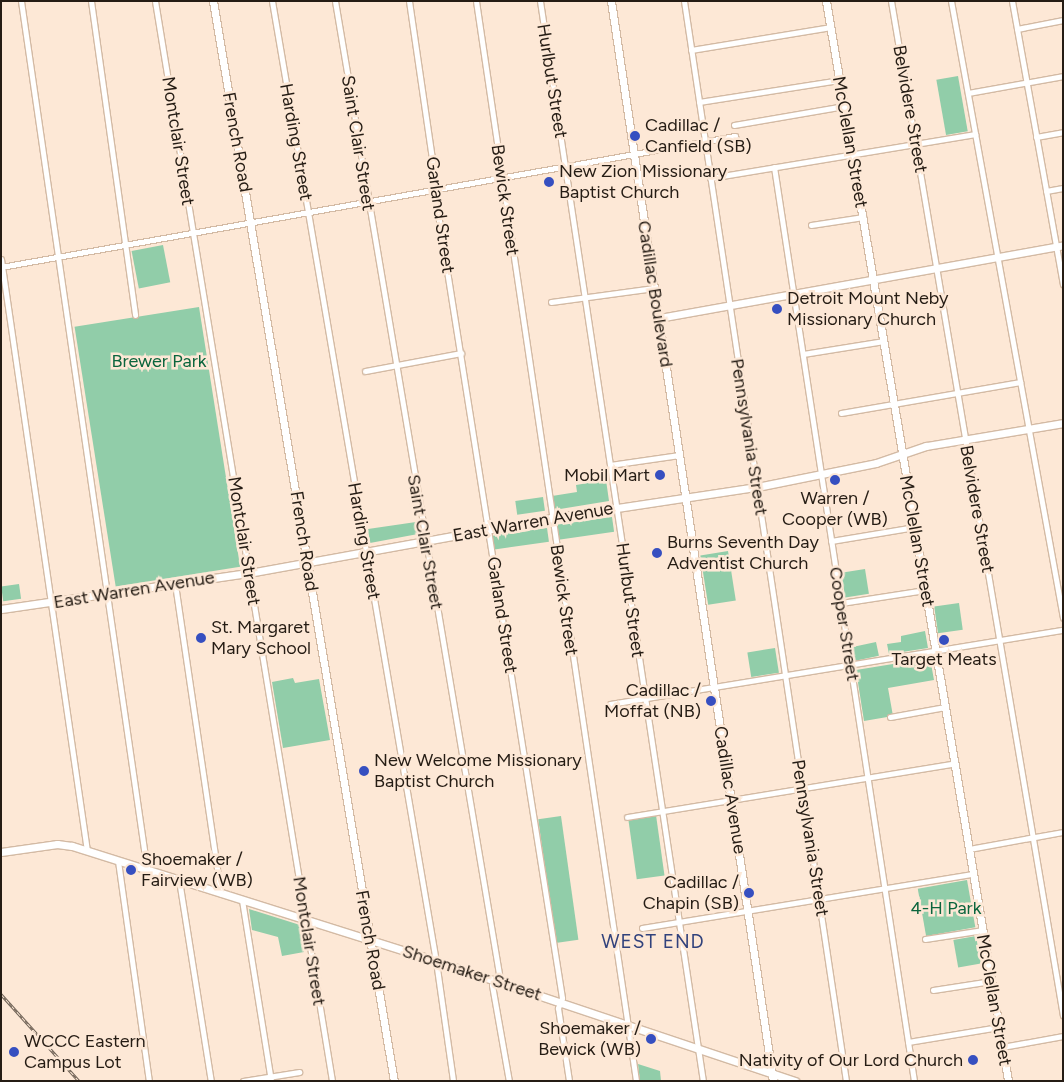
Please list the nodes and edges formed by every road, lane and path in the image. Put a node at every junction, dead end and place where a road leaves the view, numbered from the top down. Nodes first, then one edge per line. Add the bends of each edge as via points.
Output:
1 (21, 1) edge
2 (91, 1) edge
3 (155, 1) edge
4 (213, 1) edge
5 (272, 1) edge
6 (335, 1) edge
7 (409, 1) edge
8 (476, 1) edge
9 (540, 1) edge
10 (611, 1) edge
11 (684, 1) edge
12 (826, 1) edge
13 (891, 1) edge
14 (951, 1) edge
15 (1012, 1) edge
16 (1063, 20) edge
17 (831, 27) junction
18 (1017, 28) junction
19 (691, 50) junction
20 (1063, 76) edge
21 (840, 80) junction
22 (1027, 83) junction
23 (968, 94) junction
24 (699, 102) junction
25 (844, 106) junction
26 (734, 124) dead end
27 (1063, 132) edge
28 (975, 134) junction
29 (735, 136) dead end
30 (1036, 137) junction
31 (705, 141) junction
32 (916, 144) junction
33 (634, 155) junction
34 (852, 155) junction
35 (565, 166) junction
36 (774, 168) junction
37 (502, 177) junction
38 (710, 178) junction
39 (1063, 188) edge
40 (436, 190) junction
41 (1046, 191) junction
42 (368, 203) junction
43 (308, 213) junction
44 (863, 217) junction
45 (251, 223) junction
46 (812, 225) dead end
47 (193, 233) junction
48 (126, 245) junction
49 (1059, 246) edge
50 (58, 257) junction
51 (997, 257) junction
52 (1, 259) edge
53 (2, 267) edge
54 (937, 268) junction
55 (873, 279) junction
56 (1063, 284) edge
57 (654, 288) junction
58 (793, 294) junction
59 (585, 297) junction
60 (551, 302) dead end
61 (730, 305) junction
62 (135, 315) dead end
63 (659, 318) junction
64 (884, 341) junction
65 (461, 354) junction
66 (802, 354) junction
67 (395, 366) junction
68 (365, 371) dead end
69 (1020, 382) junction
70 (958, 393) junction
71 (894, 403) junction
72 (841, 413) dead end
73 (1063, 423) edge
74 (1028, 429) junction
75 (966, 439) junction
76 (903, 454) junction
77 (679, 455) junction
78 (610, 465) junction
79 (821, 475) junction
80 (757, 486) junction
81 (686, 498) junction
82 (617, 508) junction
83 (551, 518) junction
84 (915, 527) junction
85 (488, 530) junction
86 (425, 541) junction
87 (831, 541) junction
88 (366, 552) junction
89 (308, 562) junction
90 (249, 573) junction
91 (175, 584) junction
92 (926, 590) junction
93 (106, 594) junction
94 (50, 603) junction
95 (841, 603) junction
96 (1, 609) edge
97 (1063, 618) edge
98 (1063, 630) edge
99 (1000, 641) junction
100 (936, 652) junction
101 (850, 666) junction
102 (786, 676) junction
103 (714, 688) junction
104 (645, 698) junction
105 (610, 704) dead end
106 (945, 707) junction
107 (890, 717) dead end
108 (955, 763) junction
109 (867, 777) junction
110 (802, 788) junction
111 (731, 800) junction
112 (662, 812) junction
113 (627, 817) dead end
114 (1063, 832) edge
115 (1033, 837) junction
116 (969, 849) junction
117 (87, 851) junction
118 (1, 852) edge
119 (118, 861) junction
120 (148, 870) junction
121 (973, 874) junction
122 (178, 880) junction
123 (884, 889) junction
124 (221, 894) junction
125 (242, 900) junction
126 (819, 900) junction
127 (748, 912) junction
128 (306, 920) junction
129 (678, 923) junction
130 (642, 928) dead end
131 (983, 930) junction
132 (925, 939) dead end
133 (370, 941) junction
134 (436, 961) junction
135 (495, 981) junction
136 (991, 981) junction
137 (933, 990) dead end
138 (560, 1003) junction
139 (1063, 1016) edge
140 (626, 1025) junction
141 (999, 1027) junction
142 (1063, 1036) edge
143 (908, 1042) junction
144 (1002, 1047) junction
145 (698, 1049) junction
146 (299, 1072) dead end
147 (773, 1077) edge
148 (270, 1079) edge
149 (149, 1081) edge
150 (211, 1081) edge
151 (243, 1081) edge
152 (332, 1081) edge
153 (394, 1081) edge
154 (453, 1081) edge
155 (509, 1081) edge
156 (569, 1081) edge
157 (636, 1081) edge
158 (703, 1081) edge
159 (795, 1081) edge
160 (846, 1081) edge
161 (914, 1081) edge
162 (1008, 1081) edge

1 - 50 street
2 - 48 street
3 - 47 street, Montclair Street
4 - 45 street, French Road
5 - 43 street, Harding Street
6 - 42 street, Saint Clair Street
7 - 40 street, Garland Street
8 - 37 street, Bewick Street
9 - 35 street, Hurlbut Street
10 - 33 street, Cadillac Boulevard
11 - 19 street, Pennsylvania Street
12 - 17 street, McClellan Street
13 - 32 street, Belvidere Street
14 - 23 street
15 - 18 street
16 - 18 street
17 - 19 street
17 - 21 street, McClellan Street
18 - 22 street
19 - 24 street, Pennsylvania Street
20 - 22 street
21 - 24 street
21 - 25 street, McClellan Street
22 - 23 street
22 - 30 street
23 - 28 street
24 - 31 street, Pennsylvania Street
25 - 26 street
25 - 34 street, McClellan Street
27 - 30 street
28 - 32 street
28 - 51 street
29 - 31 street
30 - 41 street
31 - 33 street
31 - 38 street, Pennsylvania Street
32 - 34 street
32 - 54 street, Belvidere Street
33 - 35 street
33 - 57 street, Cadillac Boulevard
34 - 36 street
34 - 44 street, McClellan Street
35 - 37 street
35 - 59 street, Hurlbut Street
36 - 38 street
36 - 58 street, Cooper Street
37 - 40 street
37 - 83 street, Bewick Street
38 - 61 street, Pennsylvania Street
39 - 41 street
40 - 42 street
40 - 65 street, Garland Street
41 - 49 street
42 - 43 street
42 - 67 street, Saint Clair Street
43 - 45 street
43 - 88 street, Harding Street
44 - 46 street
44 - 55 street, McClellan Street
45 - 47 street
45 - 89 street, French Road
47 - 48 street
47 - 90 street, Montclair Street
48 - 50 street
48 - 62 street
49 - 51 street
49 - 56 street
50 - 53 street
50 - 93 street
51 - 54 street
51 - 69 street
52 - 53 street
53 - 94 street
54 - 55 street
54 - 70 street, Belvidere Street
55 - 58 street
55 - 64 street, McClellan Street
57 - 59 street
57 - 63 street, Cadillac Boulevard
58 - 61 street
58 - 66 street, Cooper Street
59 - 60 street
59 - 78 street, Hurlbut Street
61 - 63 street
61 - 80 street, Pennsylvania Street
63 - 77 street, Cadillac Boulevard
64 - 66 street
64 - 71 street, McClellan Street
65 - 67 street
65 - 85 street, Garland Street
66 - 79 street, Cooper Street
67 - 68 street
67 - 86 street, Saint Clair Street
69 - 70 street
69 - 74 street
70 - 71 street
70 - 75 street, Belvidere Street
71 - 72 street
71 - 76 street, McClellan Street
73 - 74 street, East Warren Avenue
74 - 75 street, East Warren Avenue
74 - 97 street
75 - 76 street, East Warren Avenue
75 - 99 street, Belvidere Street
76 - 79 street, East Warren Avenue
76 - 84 street, McClellan Street
77 - 78 street
77 - 81 street, Cadillac Boulevard
78 - 82 street, Hurlbut Street
79 - 80 street, East Warren Avenue
79 - 87 street, Cooper Street
80 - 81 street, East Warren Avenue
80 - 102 street, Pennsylvania Street
81 - 82 street, East Warren Avenue
81 - 103 street, Cadillac Avenue
82 - 83 street, East Warren Avenue
82 - 104 street, Hurlbut Street
83 - 85 street, East Warren Avenue
83 - 140 street, Bewick Street
84 - 87 street
84 - 92 street, McClellan Street
85 - 86 street, East Warren Avenue
85 - 138 street, Garland Street via 562,998
86 - 88 street, East Warren Avenue
86 - 135 street, Saint Clair Street via 499,974
87 - 95 street, Cooper Street
88 - 89 street, East Warren Avenue
88 - 134 street, Harding Street
89 - 90 street, East Warren Avenue
89 - 133 street, French Road
90 - 91 street, East Warren Avenue
90 - 128 street, Montclair Street
91 - 93 street, East Warren Avenue
91 - 124 street
92 - 95 street
92 - 100 street, McClellan Street
93 - 94 street, East Warren Avenue
93 - 120 street
94 - 96 street, East Warren Avenue
94 - 117 street
95 - 101 street, Cooper Street
98 - 99 street
99 - 100 street
99 - 115 street, Belvidere Street
100 - 101 street
100 - 106 street, McClellan Street
101 - 102 street
101 - 109 street, Cooper Street
102 - 103 street
102 - 110 street, Pennsylvania Street
103 - 104 street
103 - 111 street, Cadillac Avenue
104 - 105 street
104 - 112 street, Hurlbut Street
106 - 107 street
106 - 108 street, McClellan Street
108 - 109 street
108 - 116 street, McClellan Street
109 - 110 street
109 - 123 street, Cooper Street
110 - 111 street
110 - 126 street, Pennsylvania Street
111 - 112 street
111 - 127 street, Cadillac Avenue
112 - 113 street
112 - 129 street, Hurlbut Street
114 - 115 street
115 - 116 street
115 - 139 street, Belvidere Street
116 - 121 street, McClellan Street
117 - 118 street, Shoemaker Street via 57,844
117 - 119 street, Shoemaker Street
119 - 120 street, Shoemaker Street
119 - 149 street
120 - 122 street, Shoemaker Street
121 - 123 street
121 - 131 street, McClellan Street
122 - 124 street, Shoemaker Street
122 - 150 street
123 - 126 street
123 - 143 street, Cooper Street
124 - 125 street, Shoemaker Street
125 - 128 street, Shoemaker Street
125 - 148 street
126 - 127 street
126 - 160 street, Pennsylvania Street
127 - 129 street
127 - 147 street, Cadillac Avenue
128 - 133 street, Shoemaker Street
128 - 152 street, Montclair Street
129 - 130 street
129 - 145 street, Hurlbut Street
131 - 132 street
131 - 136 street, McClellan Street
133 - 134 street, Shoemaker Street
133 - 153 street, French Road
134 - 135 street, Shoemaker Street
134 - 154 street, Harding Street
135 - 138 street, Shoemaker Street
135 - 155 street, Saint Clair Street via 492,985
136 - 137 street
136 - 141 street, McClellan Street
138 - 140 street, Shoemaker Street
138 - 156 street, Garland Street via 558,1008
140 - 145 street, Shoemaker Street
140 - 157 street, Bewick Street
141 - 143 street
141 - 144 street, McClellan Street
142 - 144 street
143 - 161 street, Cooper Street
144 - 162 street, McClellan Street
145 - 147 street, Shoemaker Street
145 - 158 street, Hurlbut Street
146 - 148 street
147 - 159 street, Shoemaker Street
148 - 151 street

